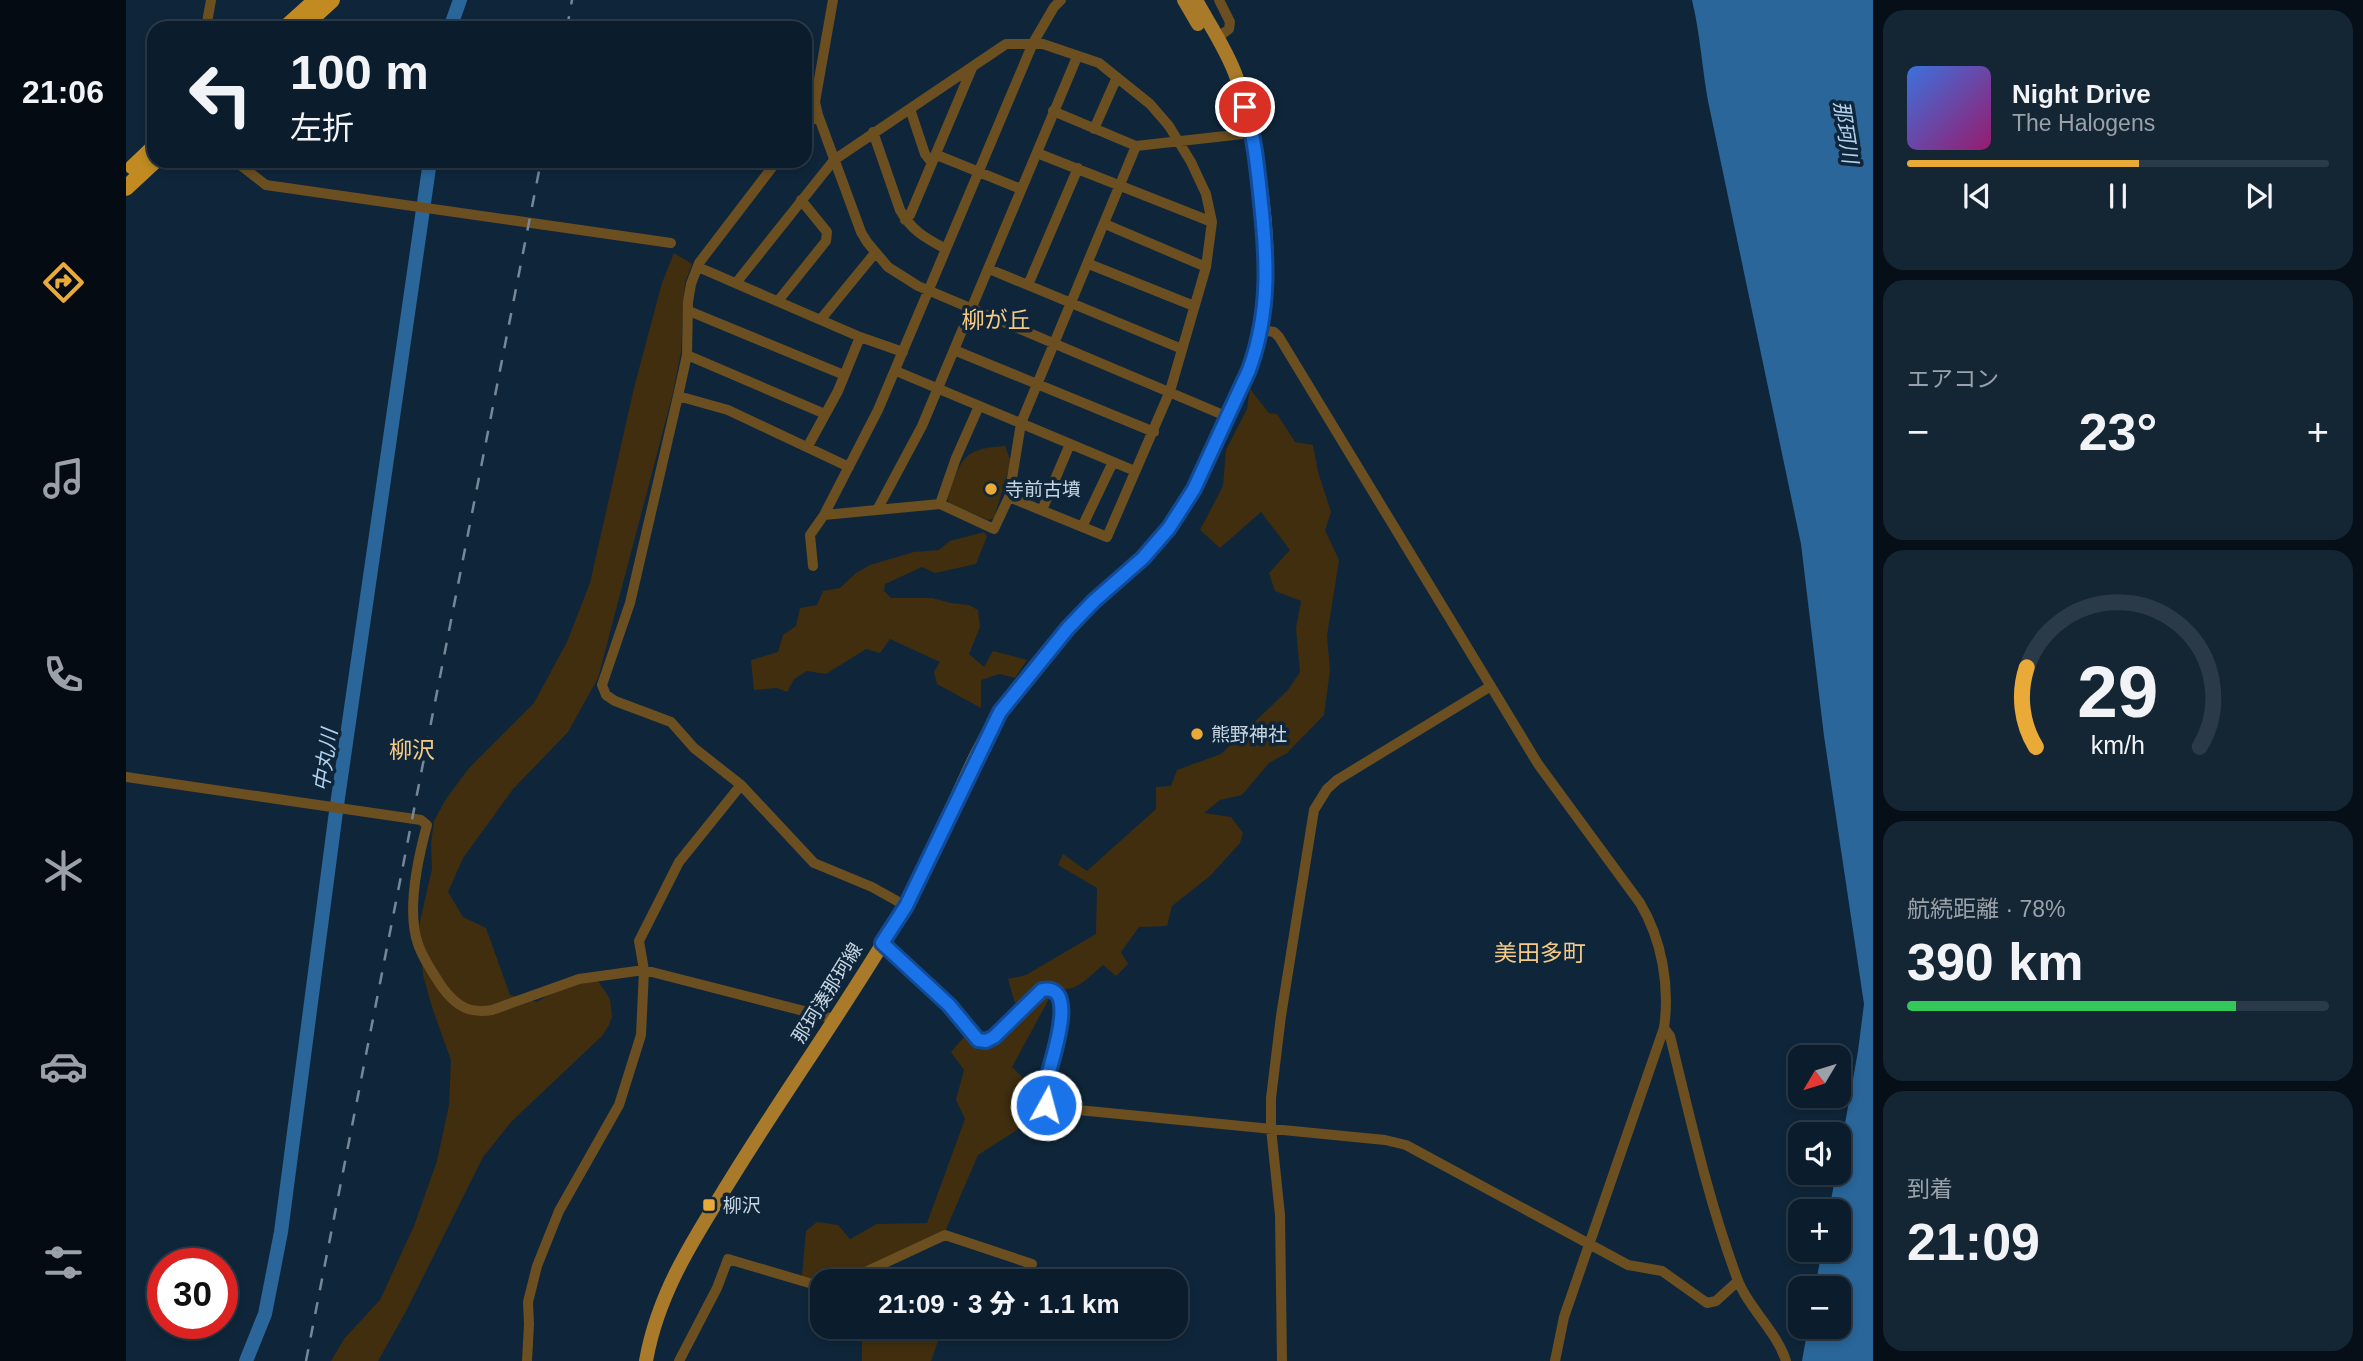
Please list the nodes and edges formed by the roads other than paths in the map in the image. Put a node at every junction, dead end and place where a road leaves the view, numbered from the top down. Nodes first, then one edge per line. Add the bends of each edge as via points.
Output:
1 (211, 0) edge
2 (316, 0) edge
3 (332, 0) edge
4 (833, 0) edge
5 (1061, 0) edge
6 (1184, 0) edge
7 (1196, 0) edge
8 (1219, 0) edge
9 (207, 21) edge
10 (293, 21) edge
11 (309, 21) edge
12 (1217, 38) junction
13 (1033, 43) junction
14 (1077, 57) junction
15 (972, 68) junction
16 (1117, 77) junction
17 (1240, 94) junction
18 (910, 109) junction
19 (1053, 111) junction
20 (818, 115) junction
21 (812, 120) edge
22 (1094, 129) junction
23 (873, 132) junction
24 (1252, 133) junction
25 (1179, 140) junction
26 (1136, 146) junction
27 (1037, 152) junction
28 (147, 154) edge
29 (934, 159) junction
30 (834, 160) junction
31 (147, 168) edge
32 (244, 168) edge
33 (771, 168) edge
34 (1078, 169) junction
35 (978, 172) junction
36 (126, 173) edge
37 (1121, 185) junction
38 (126, 188) edge
39 (1021, 189) junction
40 (801, 200) junction
41 (905, 220) junction
42 (1212, 222) junction
43 (1105, 224) junction
44 (671, 243) dead end
45 (946, 248) junction
46 (875, 253) junction
47 (1089, 264) junction
48 (698, 267) junction
49 (1206, 267) junction
50 (989, 269) junction
51 (736, 284) junction
52 (1028, 285) junction
53 (929, 290) junction
54 (778, 301) junction
55 (1071, 303) junction
56 (1194, 306) junction
57 (971, 309) junction
58 (689, 310) junction
59 (821, 319) junction
60 (1261, 330) junction
61 (860, 337) junction
62 (1055, 342) junction
63 (1182, 349) junction
64 (954, 350) junction
65 (903, 352) junction
66 (687, 355) junction
67 (896, 371) junction
68 (844, 375) junction
69 (1037, 384) junction
70 (937, 388) junction
71 (1170, 391) junction
72 (678, 396) junction
73 (979, 406) junction
74 (825, 414) junction
75 (1228, 417) junction
76 (1021, 424) junction
77 (1154, 432) junction
78 (1070, 444) junction
79 (808, 446) junction
80 (1113, 462) junction
81 (849, 467) junction
82 (1135, 471) junction
83 (1009, 497) junction
84 (940, 504) junction
85 (877, 510) junction
86 (1042, 510) junction
87 (824, 515) junction
88 (1083, 527) junction
89 (813, 566) dead end
90 (1491, 686) junction
91 (126, 777) edge
92 (741, 785) junction
93 (906, 906) junction
94 (882, 943) junction
95 (644, 970) junction
96 (835, 1019) junction
97 (1664, 1028) junction
98 (1271, 1129) junction
99 (1589, 1243) junction
100 (1032, 1264) dead end
101 (872, 1269) edge
102 (1738, 1281) junction
103 (810, 1283) edge
104 (527, 1361) edge
105 (646, 1361) edge
106 (679, 1361) edge
107 (1282, 1361) edge
108 (1555, 1361) edge
109 (1786, 1361) edge

1 - 9 street
2 - 10 highway
3 - 11 highway
4 - 20 street via 816,102
5 - 13 street
6 - 17 main road, 那珂湊那珂線
7 - 12 main road, 那珂湊那珂線
8 - 12 street via 1230,22 1229,29
12 - 17 main road, 那珂湊那珂線
13 - 14 street
13 - 15 street via 1006,44
13 - 35 street
14 - 16 street via 1100,63
14 - 19 street
15 - 18 street
15 - 29 street
16 - 22 street
16 - 25 street via 1160,114
17 - 24 main road, 那珂湊那珂線
18 - 23 street
18 - 29 street via 925,154
19 - 22 street
19 - 27 street
20 - 21 street
20 - 30 street
22 - 26 street
23 - 30 street
23 - 41 street
24 - 25 street
24 - 60 main road, 那珂湊那珂線 via 1266,261
25 - 26 street
25 - 42 street via 1206,194
26 - 37 street
27 - 34 street
27 - 39 street
28 - 36 highway
29 - 35 street
29 - 41 street
30 - 40 street
30 - 46 street via 861,232
31 - 38 highway
32 - 44 street via 266,185
33 - 48 street
34 - 37 street
34 - 52 street
35 - 39 street
35 - 45 street
37 - 42 street
37 - 43 street
39 - 50 street
40 - 51 street
40 - 54 street via 827,232 826,241
41 - 45 street via 920,236
42 - 49 street
43 - 47 street
43 - 49 street
45 - 53 street
46 - 53 street via 902,278
46 - 59 street
47 - 55 street
47 - 56 street
48 - 51 street
48 - 58 street
49 - 56 street
50 - 52 street
50 - 57 street
51 - 54 street
52 - 55 street
53 - 57 street
53 - 65 street
54 - 59 street
55 - 62 street
55 - 63 street
56 - 63 street
57 - 62 street
57 - 64 street
58 - 66 street
58 - 68 street
59 - 61 street
60 - 75 main road, 那珂湊那珂線
60 - 90 street via 1279,337
61 - 65 street
61 - 68 street
62 - 69 street
62 - 71 street
63 - 71 street
64 - 69 street
64 - 70 street
65 - 67 street
66 - 72 street
66 - 74 street
67 - 70 street
67 - 81 street
68 - 74 street
69 - 76 street
69 - 77 street
70 - 73 street
70 - 85 street
71 - 75 street
71 - 77 street
72 - 79 street via 728,410
72 - 92 street via 630,603 602,685 615,701 671,722 694,748
73 - 76 street
73 - 84 street
74 - 79 street
75 - 93 main road, 那珂湊那珂線 via 1194,489 1157,544 1068,628 1000,712
76 - 78 street
76 - 83 street
77 - 82 street
78 - 80 street
78 - 86 street
79 - 81 street
80 - 82 street
80 - 88 street
81 - 87 street
82 - 88 street via 1107,537
83 - 84 street via 994,529
83 - 86 street
84 - 85 street
85 - 87 street
86 - 88 street
87 - 89 street via 810,535
90 - 97 street via 1538,764 1648,917 1664,972
90 - 98 street via 1337,780 1319,800 1310,823 1272,1077
91 - 95 street via 421,820 427,825 416,870 415,936 427,964 459,1006 492,1010 579,979
92 - 93 street via 814,863
92 - 95 street via 679,862 639,941
93 - 94 main road, 那珂湊那珂線
94 - 96 main road, 那珂湊那珂線
94 - 98 street via 949,1005 978,1040 994,1037 1042,990 1055,991 1062,1017 1046,1105
95 - 96 street
95 - 104 street via 641,1035 619,1105 559,1211 537,1266 528,1302
96 - 105 main road, 那珂湊那珂線 via 672,1278 659,1307
97 - 99 street
97 - 102 street via 1670,1035 1698,1151
98 - 99 street via 1406,1145
98 - 107 street via 1280,1215
99 - 102 street via 1628,1265 1662,1271 1707,1303
99 - 108 street via 1564,1317
100 - 101 street via 945,1235
102 - 109 street
103 - 106 street via 728,1259

